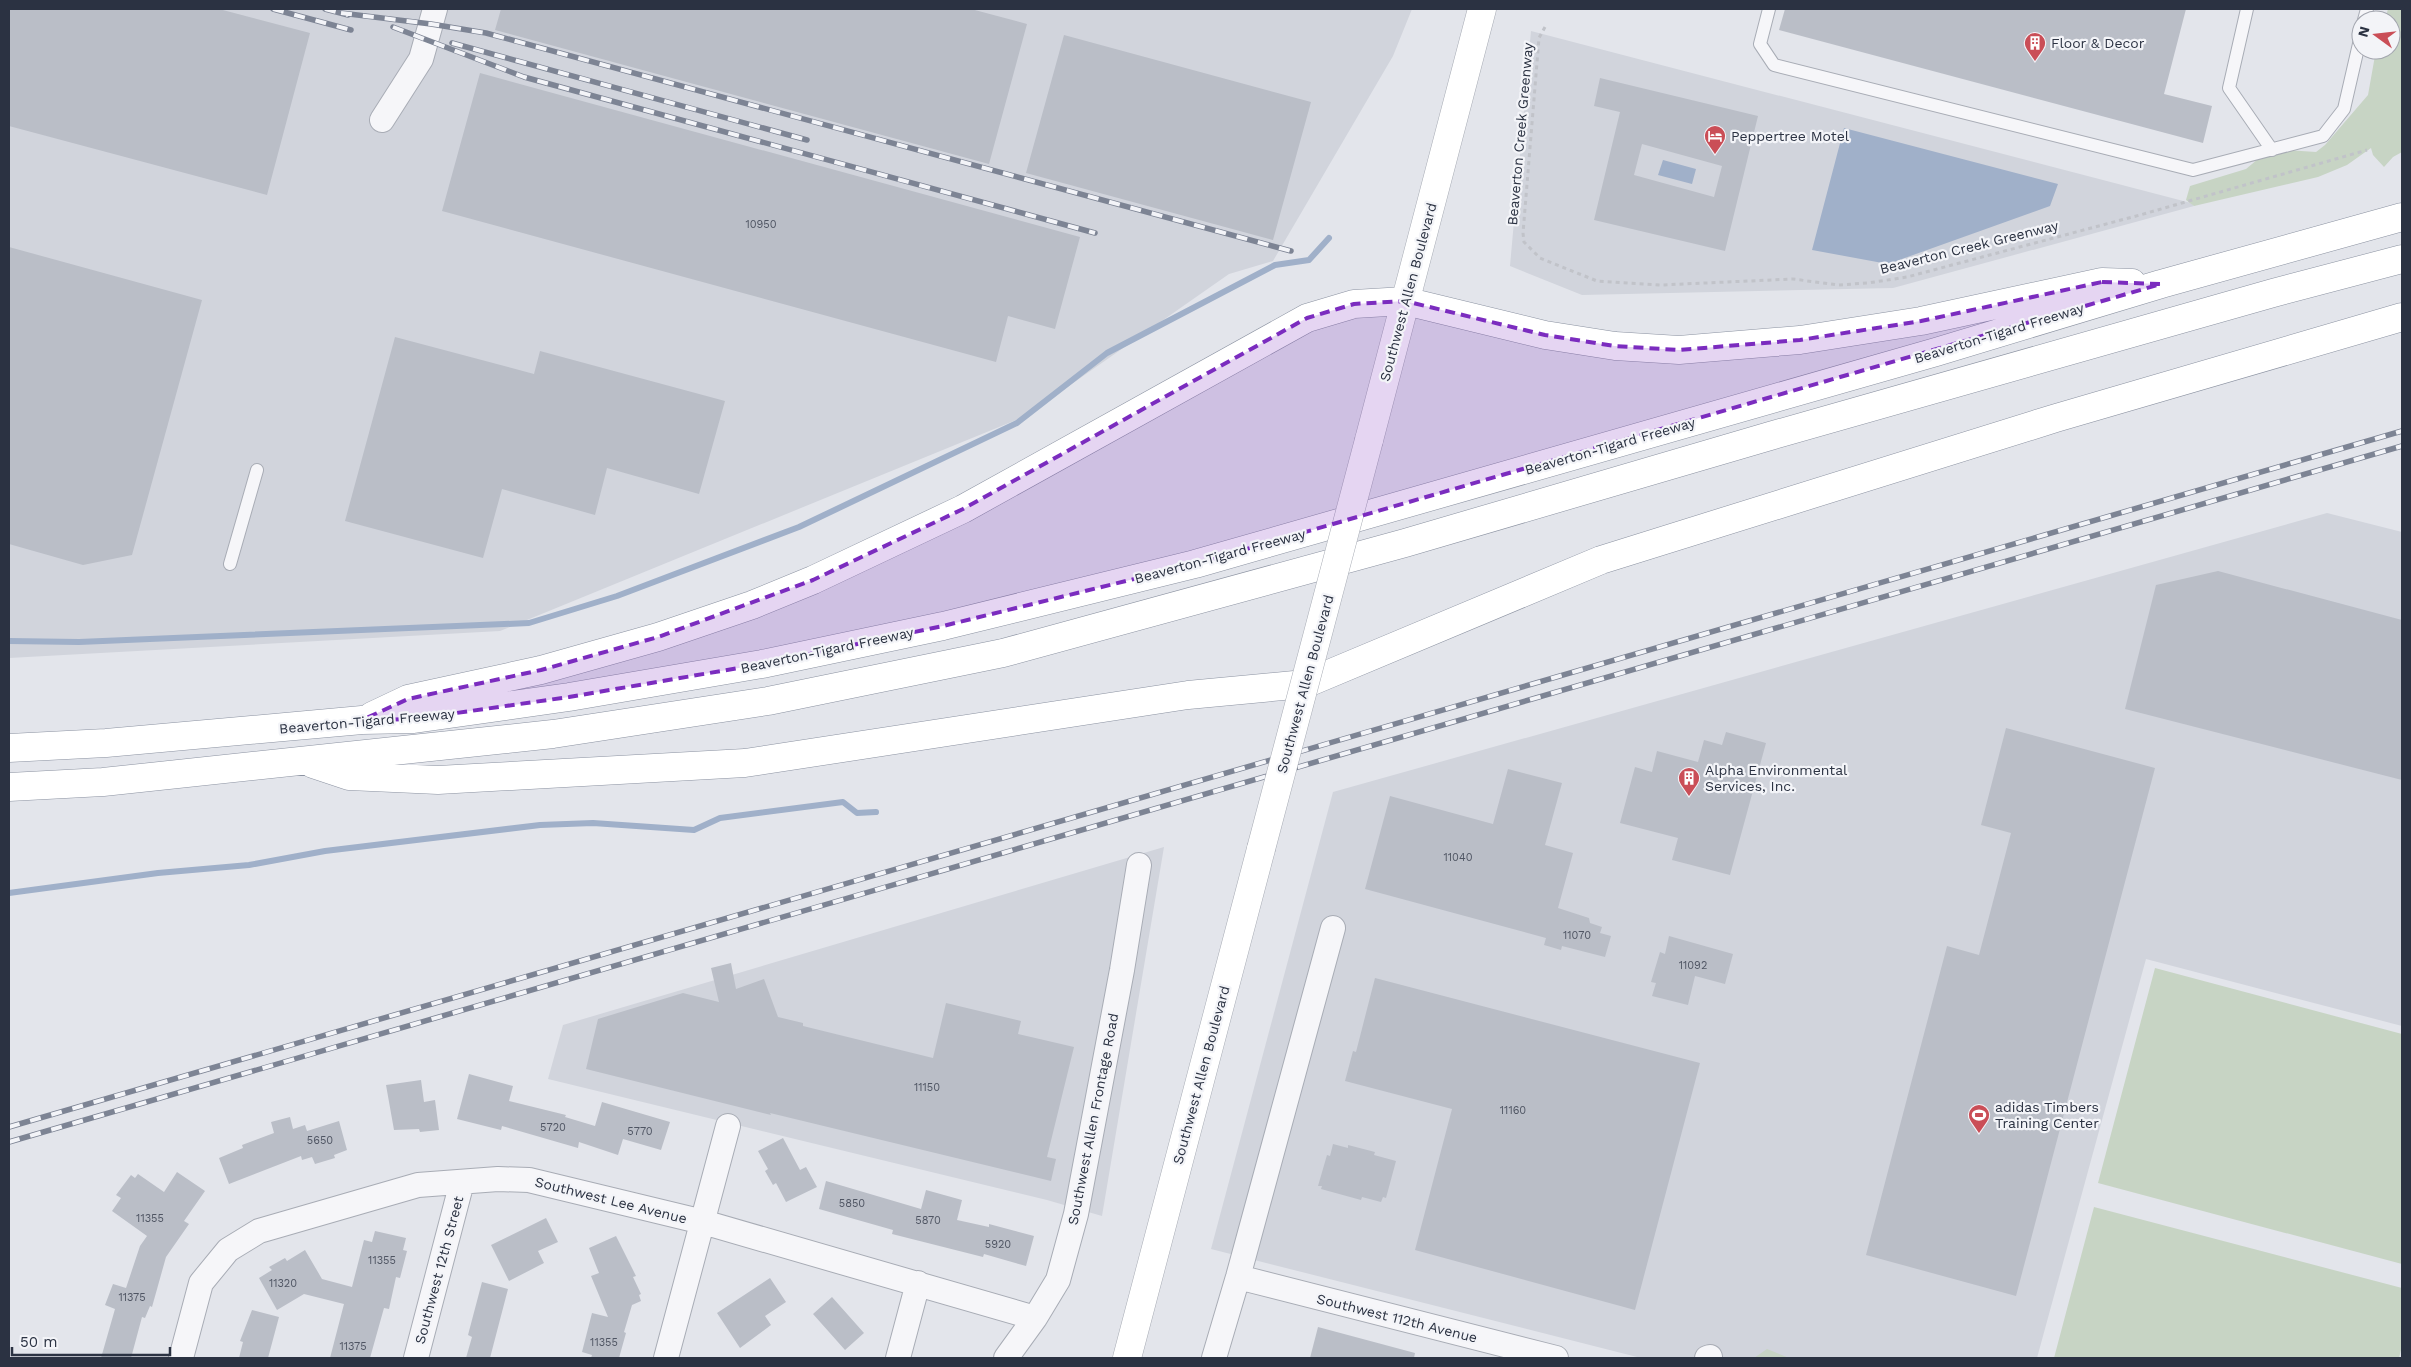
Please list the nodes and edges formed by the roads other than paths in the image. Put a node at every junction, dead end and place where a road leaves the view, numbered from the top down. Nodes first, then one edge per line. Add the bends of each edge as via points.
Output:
1 (435, 9) edge
2 (1482, 9) edge
3 (1769, 9) edge
4 (2247, 9) edge
5 (2355, 60) edge
6 (382, 120) dead end
7 (2272, 150) junction
8 (2402, 216) edge
9 (2402, 259) edge
10 (2162, 284) junction
11 (1405, 302) junction
12 (2402, 317) edge
13 (257, 470) dead end
14 (230, 564) dead end
15 (1305, 684) junction
16 (362, 720) junction
17 (9, 748) edge
18 (305, 761) junction
19 (9, 786) edge
20 (1139, 865) dead end
21 (1332, 928) dead end
22 (728, 1126) dead end
23 (462, 1182) junction
24 (703, 1222) junction
25 (1238, 1277) junction
26 (918, 1283) junction
27 (1035, 1318) junction
28 (181, 1358) edge
29 (416, 1358) edge
30 (666, 1358) edge
31 (898, 1358) edge
32 (1006, 1358) edge
33 (1127, 1358) edge
34 (1214, 1358) edge
35 (1556, 1358) edge

1 - 6 street via 421,59
2 - 11 main road, Southwest Allen Boulevard
3 - 7 lane via 1760,44 1774,65 2193,170
4 - 7 lane via 2229,88
5 - 7 lane via 2344,109 2324,136
8 - 10 main road, Beaverton-Tigard Freeway
9 - 18 main road via 2273,293 1405,543 1003,652 731,707 553,734
10 - 11 main road via 2102,282 1921,320 1800,340 1679,350 1616,346 1545,335
10 - 16 main road, Beaverton-Tigard Freeway via 1520,472 1064,598 743,668 414,719
11 - 15 main road, Southwest Allen Boulevard, bridge
11 - 16 main road via 1354,304 1307,318 964,510 752,605 658,637 541,670 408,699
12 - 15 main road via 2056,418 1601,560
13 - 14 lane
15 - 18 main road via 1188,695 745,763 438,780 350,776
15 - 33 main road, Southwest Allen Boulevard, bridge
16 - 17 main road, Beaverton-Tigard Freeway via 106,743
18 - 19 main road via 103,782
20 - 27 street, Southwest Allen Frontage Road via 1076,1214 1058,1280
21 - 25 street
22 - 24 street
23 - 24 street, Southwest Lee Avenue via 530,1180
23 - 28 street, Southwest Lee Avenue via 418,1185 259,1231 228,1250 202,1283
23 - 29 street, Southwest 12th Street
24 - 26 street, Southwest Lee Avenue
24 - 30 street
25 - 34 street
25 - 35 street, Southwest 112th Avenue
26 - 27 street, Southwest Lee Avenue
26 - 31 street
27 - 32 street, Southwest Allen Frontage Road

